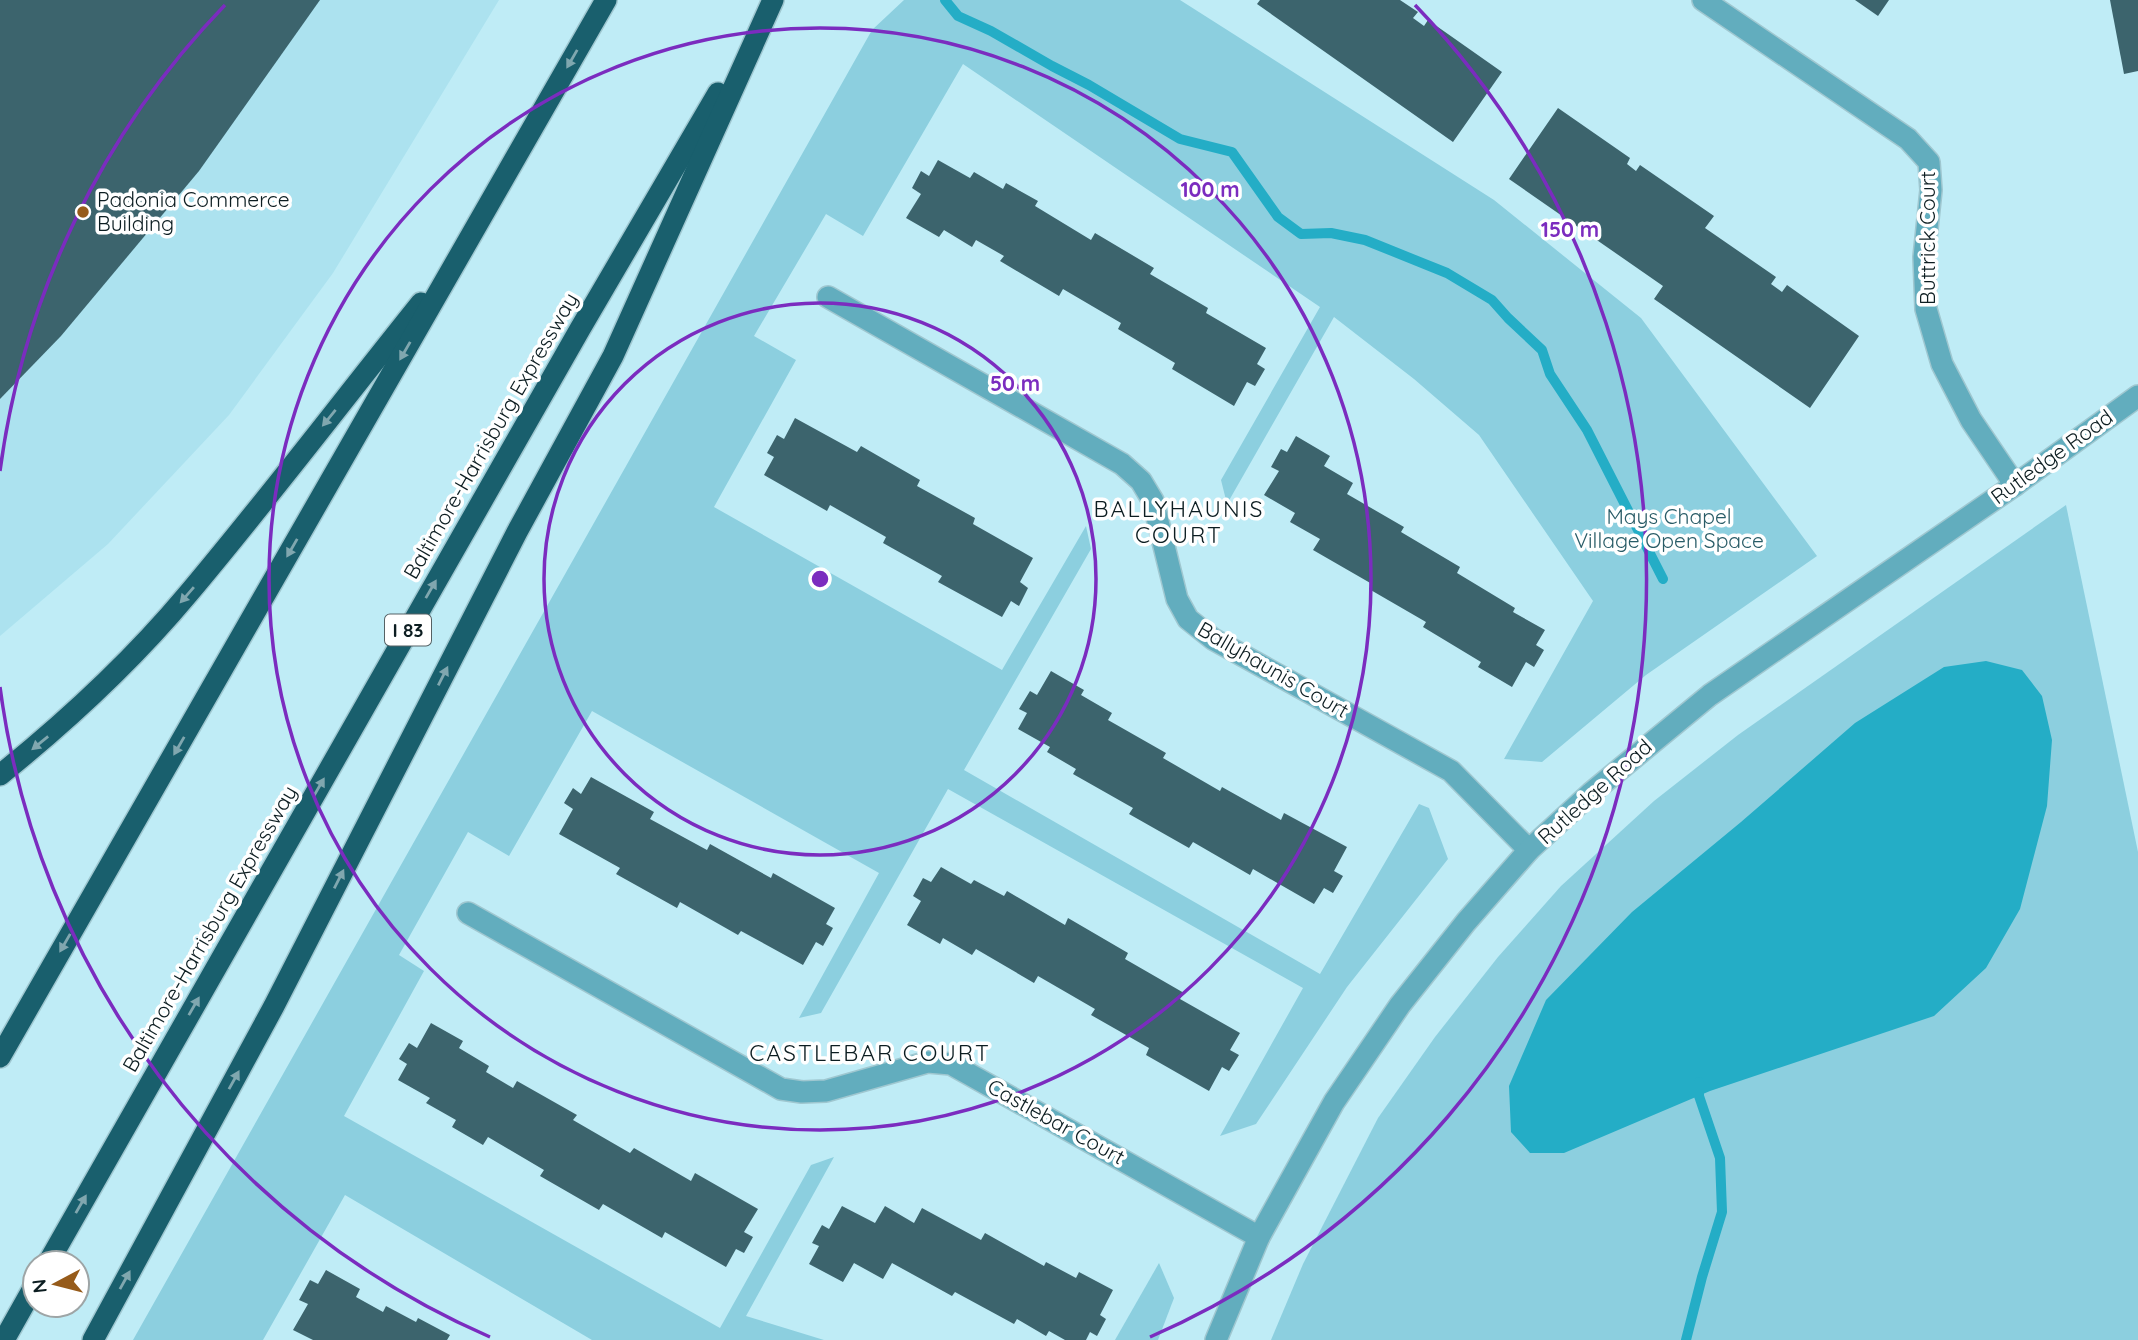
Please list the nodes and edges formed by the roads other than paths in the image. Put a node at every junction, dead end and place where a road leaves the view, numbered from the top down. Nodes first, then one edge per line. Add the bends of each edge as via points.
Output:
1 (606, 0) edge
2 (772, 0) edge
3 (1703, 0) edge
4 (463, 249) junction
5 (828, 297) dead end
6 (2138, 396) edge
7 (2014, 485) junction
8 (0, 775) edge
9 (1529, 850) junction
10 (468, 913) dead end
11 (0, 1057) edge
12 (1259, 1237) junction
13 (56, 1249) edge
14 (21, 1310) edge
15 (4, 1340) edge
16 (93, 1340) edge
17 (1216, 1340) edge

1 -> 4 highway
13 -> 2 highway, Baltimore-Harrisburg Expressway / I 83
16 -> 2 highway via 274,1006 517,532 613,356
3 - 7 street, Buttrick Court via 1908,139 1928,162 1926,309 1942,364 1971,420
4 -> 8 highway via 187,596 54,732
4 -> 11 highway
5 - 9 street, Ballyhaunis Court via 1122,464 1141,481 1153,501 1177,599 1188,619 1213,639 1451,771
6 - 7 street, Rutledge Road
7 - 9 street, Rutledge Road via 1710,695
9 - 12 street, Rutledge Road via 1400,1005 1334,1102
10 - 12 street, Castlebar Court via 781,1089 826,1091 928,1062 951,1064
12 - 17 street, Rutledge Road
14 - 15 highway

